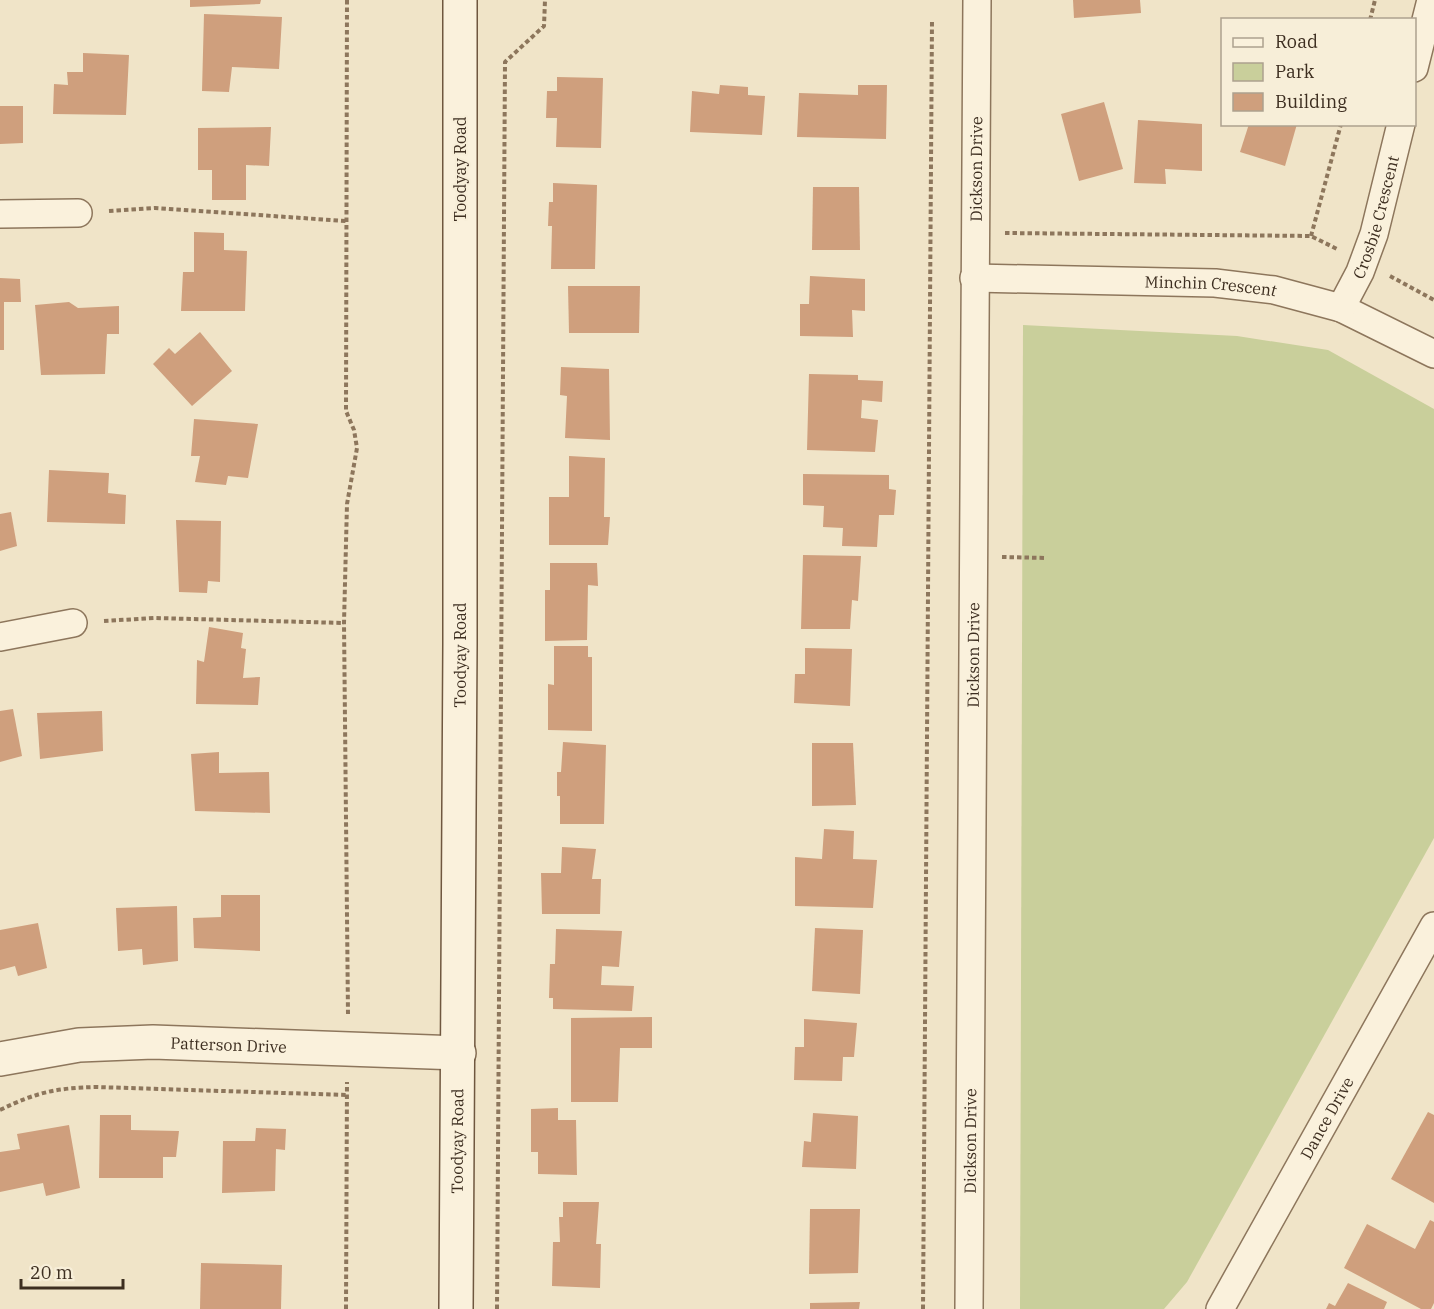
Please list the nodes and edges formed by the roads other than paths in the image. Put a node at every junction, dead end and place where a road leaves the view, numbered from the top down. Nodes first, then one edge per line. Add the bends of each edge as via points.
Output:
1 (460, 0) edge
2 (977, 0) edge
3 (1431, 0) edge
4 (1416, 60) edge
5 (1401, 126) edge
6 (78, 213) road end
7 (0, 214) edge
8 (974, 278) junction
9 (1341, 308) junction
10 (1434, 354) edge
11 (73, 623) road end
12 (0, 637) edge
13 (1434, 926) edge
14 (459, 1053) junction
15 (0, 1059) edge
16 (456, 1309) edge
17 (969, 1309) edge
18 (1220, 1309) edge

1 - 14 main road, Toodyay Road
2 - 8 street, Dickson Drive
3 - 4 street
5 - 9 street, Crosbie Crescent via 1374,234
6 - 7 street
8 - 9 street, Minchin Crescent via 1215,283 1274,290
8 - 17 street, Dickson Drive
9 - 10 street, Minchin Crescent
11 - 12 street
13 - 18 street, Dance Drive
14 - 15 main road, Patterson Drive via 153,1042 79,1046
14 - 16 main road, Toodyay Road

